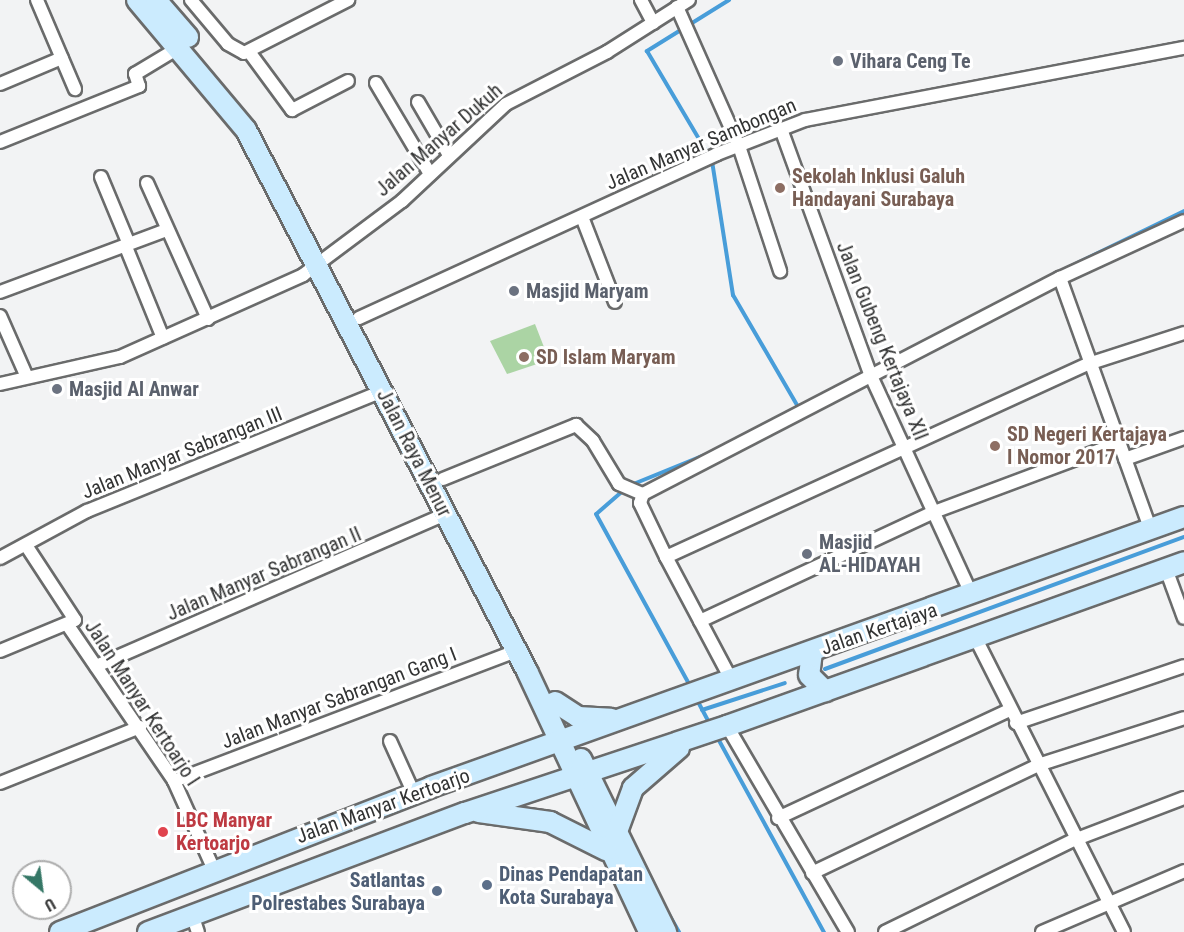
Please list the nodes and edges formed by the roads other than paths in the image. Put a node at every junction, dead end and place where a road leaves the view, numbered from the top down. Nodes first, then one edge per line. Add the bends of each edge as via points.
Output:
1 (36, 0) edge
2 (137, 0) edge
3 (156, 0) edge
4 (191, 0) edge
5 (348, 0) edge
6 (641, 0) edge
7 (689, 0) edge
8 (679, 10) junction
9 (653, 23) junction
10 (180, 47) junction
11 (1184, 48) edge
12 (250, 53) junction
13 (62, 58) junction
14 (348, 81) dead end
15 (376, 83) dead end
16 (0, 84) edge
17 (75, 89) dead end
18 (418, 102) dead end
19 (781, 129) junction
20 (0, 142) edge
21 (739, 146) junction
22 (449, 155) junction
23 (429, 174) junction
24 (101, 177) dead end
25 (147, 183) dead end
26 (582, 217) junction
27 (1184, 220) edge
28 (167, 230) junction
29 (127, 244) junction
30 (320, 261) junction
31 (780, 271) dead end
32 (1060, 278) junction
33 (0, 292) edge
34 (615, 302) dead end
35 (0, 316) edge
36 (359, 318) junction
37 (208, 319) junction
38 (1184, 333) edge
39 (163, 338) junction
40 (1088, 364) junction
41 (870, 373) junction
42 (26, 375) junction
43 (0, 384) edge
44 (383, 391) junction
45 (1184, 438) edge
46 (1119, 443) junction
47 (902, 444) junction
48 (426, 459) junction
49 (1125, 459) junction
50 (443, 479) junction
51 (642, 498) junction
52 (934, 512) junction
53 (446, 514) junction
54 (1184, 517) edge
55 (1150, 528) junction
56 (26, 545) junction
57 (666, 557) junction
58 (0, 558) edge
59 (1175, 565) edge
60 (972, 596) junction
61 (1184, 618) edge
62 (699, 621) junction
63 (67, 624) junction
64 (976, 639) junction
65 (0, 651) edge
66 (517, 651) junction
67 (812, 652) junction
68 (96, 666) junction
69 (1184, 666) edge
70 (728, 683) junction
71 (825, 692) junction
72 (555, 702) junction
73 (1010, 710) junction
74 (632, 717) junction
75 (1184, 718) edge
76 (1016, 723) junction
77 (140, 727) junction
78 (726, 727) junction
79 (566, 739) junction
80 (691, 739) junction
81 (390, 741) dead end
82 (1038, 765) junction
83 (579, 772) junction
84 (174, 781) junction
85 (0, 783) edge
86 (414, 794) junction
87 (1184, 798) edge
88 (465, 813) junction
89 (778, 818) junction
90 (1074, 840) junction
91 (611, 843) junction
92 (214, 870) junction
93 (1184, 871) edge
94 (812, 873) junction
95 (1106, 900) junction
96 (195, 923) edge
97 (60, 932) edge
98 (148, 932) edge
99 (649, 932) edge
100 (666, 932) edge
101 (848, 932) edge
102 (885, 932) edge
103 (1042, 932) edge
104 (1124, 932) edge

1 - 13 street
2 - 10 main road, Jalan Raya Menur
3 - 30 main road, Jalan Raya Menur via 252,115
4 - 12 street via 233,49
5 - 12 street
6 - 9 street
7 - 8 street, Jalan Manyar Dukuh
8 - 9 street, Jalan Manyar Dukuh
8 - 21 street
9 - 22 street, Jalan Manyar Dukuh via 506,104
10 - 20 street via 135,74 139,86
10 - 30 main road, Jalan Raya Menur via 241,122
11 - 19 street, Jalan Manyar Sambongan via 843,112
12 - 14 street via 292,110
13 - 16 street
13 - 17 street
15 - 23 street
18 - 22 street
19 - 21 street, Jalan Manyar Sambongan
19 - 41 street, Jalan Gubeng Kertajaya XII
21 - 26 street, Jalan Manyar Sambongan
21 - 31 street
22 - 23 street, Jalan Manyar Dukuh
23 - 30 street, Jalan Manyar Dukuh via 402,201
24 - 29 street
25 - 28 street
26 - 34 street
26 - 36 street, Jalan Manyar Sambongan
27 - 32 street
28 - 29 street
28 - 37 street
29 - 33 street
29 - 39 street
30 - 36 main road, Jalan Raya Menur
30 - 37 street, Jalan Manyar Dukuh via 249,303
30 - 44 main road, Jalan Raya Menur
32 - 40 street
32 - 41 street
35 - 42 street
36 - 48 main road, Jalan Raya Menur
37 - 39 street, Jalan Manyar Dukuh
38 - 40 street
39 - 42 street, Jalan Manyar Dukuh via 113,360
40 - 46 street
40 - 47 street
41 - 47 street, Jalan Gubeng Kertajaya XII
41 - 51 street
42 - 43 street, Jalan Manyar Dukuh
44 - 48 main road, Jalan Raya Menur
44 - 56 street, Jalan Manyar Sabrangan III via 87,511
45 - 49 street
46 - 49 street
46 - 52 street
47 - 52 street, Jalan Gubeng Kertajaya XII
47 - 57 street
48 - 50 main road, Jalan Raya Menur
48 - 53 main road, Jalan Raya Menur
49 - 55 street
50 - 51 street via 576,425 593,441 619,484
50 - 72 main road, Jalan Raya Menur
51 - 57 street
52 - 60 street, Jalan Gubeng Kertajaya XII
52 - 62 street
53 - 66 main road, Jalan Raya Menur
53 - 68 street, Jalan Manyar Sabrangan II
54 - 55 main road, Jalan Kertajaya
55 - 60 main road, Jalan Kertajaya
56 - 58 street, Jalan Manyar Sabrangan III
56 - 63 street via 75,620
57 - 62 street
59 - 61 street
59 - 64 main road, Jalan Kertajaya
60 - 67 main road, Jalan Kertajaya
62 - 70 street
63 - 65 street, Jalan Manyar Kertoarjo I
63 - 68 street, Jalan Manyar Kertoarjo I
64 - 71 main road, Jalan Kertajaya
64 - 73 street
66 - 79 main road, Jalan Raya Menur
66 - 84 street, Jalan Manyar Sabrangan Gang I
67 - 70 main road, Jalan Kertajaya
67 - 71 main road via 809,675
68 - 77 street, Jalan Manyar Kertoarjo I
69 - 76 street
70 - 74 main road, Jalan Kertajaya
71 - 78 main road, Jalan Kertajaya
72 - 74 main road via 586,719
72 - 79 main road, Jalan Raya Menur
73 - 76 street
73 - 89 street
74 - 79 main road, Jalan Kertajaya
75 - 82 street
76 - 82 street
77 - 84 street, Jalan Manyar Kertoarjo I
77 - 85 street
78 - 80 main road, Jalan Kertajaya
78 - 89 street
79 - 83 main road, Jalan Raya Menur
79 - 86 main road, Jalan Manyar Kertoarjo
80 - 83 main road, Jalan Kertajaya
80 - 91 main road via 633,788
81 - 86 street
82 - 90 street
82 - 94 street
83 - 88 main road, Jalan Manyar Kertoarjo
83 - 91 main road, Jalan Raya Menur
84 - 92 street, Jalan Manyar Kertoarjo I
86 - 92 main road, Jalan Manyar Kertoarjo
87 - 90 street
88 - 91 main road via 550,822
88 - 96 main road, Jalan Manyar Kertoarjo
89 - 94 street
90 - 95 street
90 - 102 street
91 - 99 main road, Jalan Raya Menur
91 - 100 main road, Jalan Raya Menur
92 - 97 main road, Jalan Manyar Kertoarjo
93 - 95 street
94 - 101 street
95 - 103 street
95 - 104 street
96 - 98 main road, Jalan Manyar Kertoarjo

